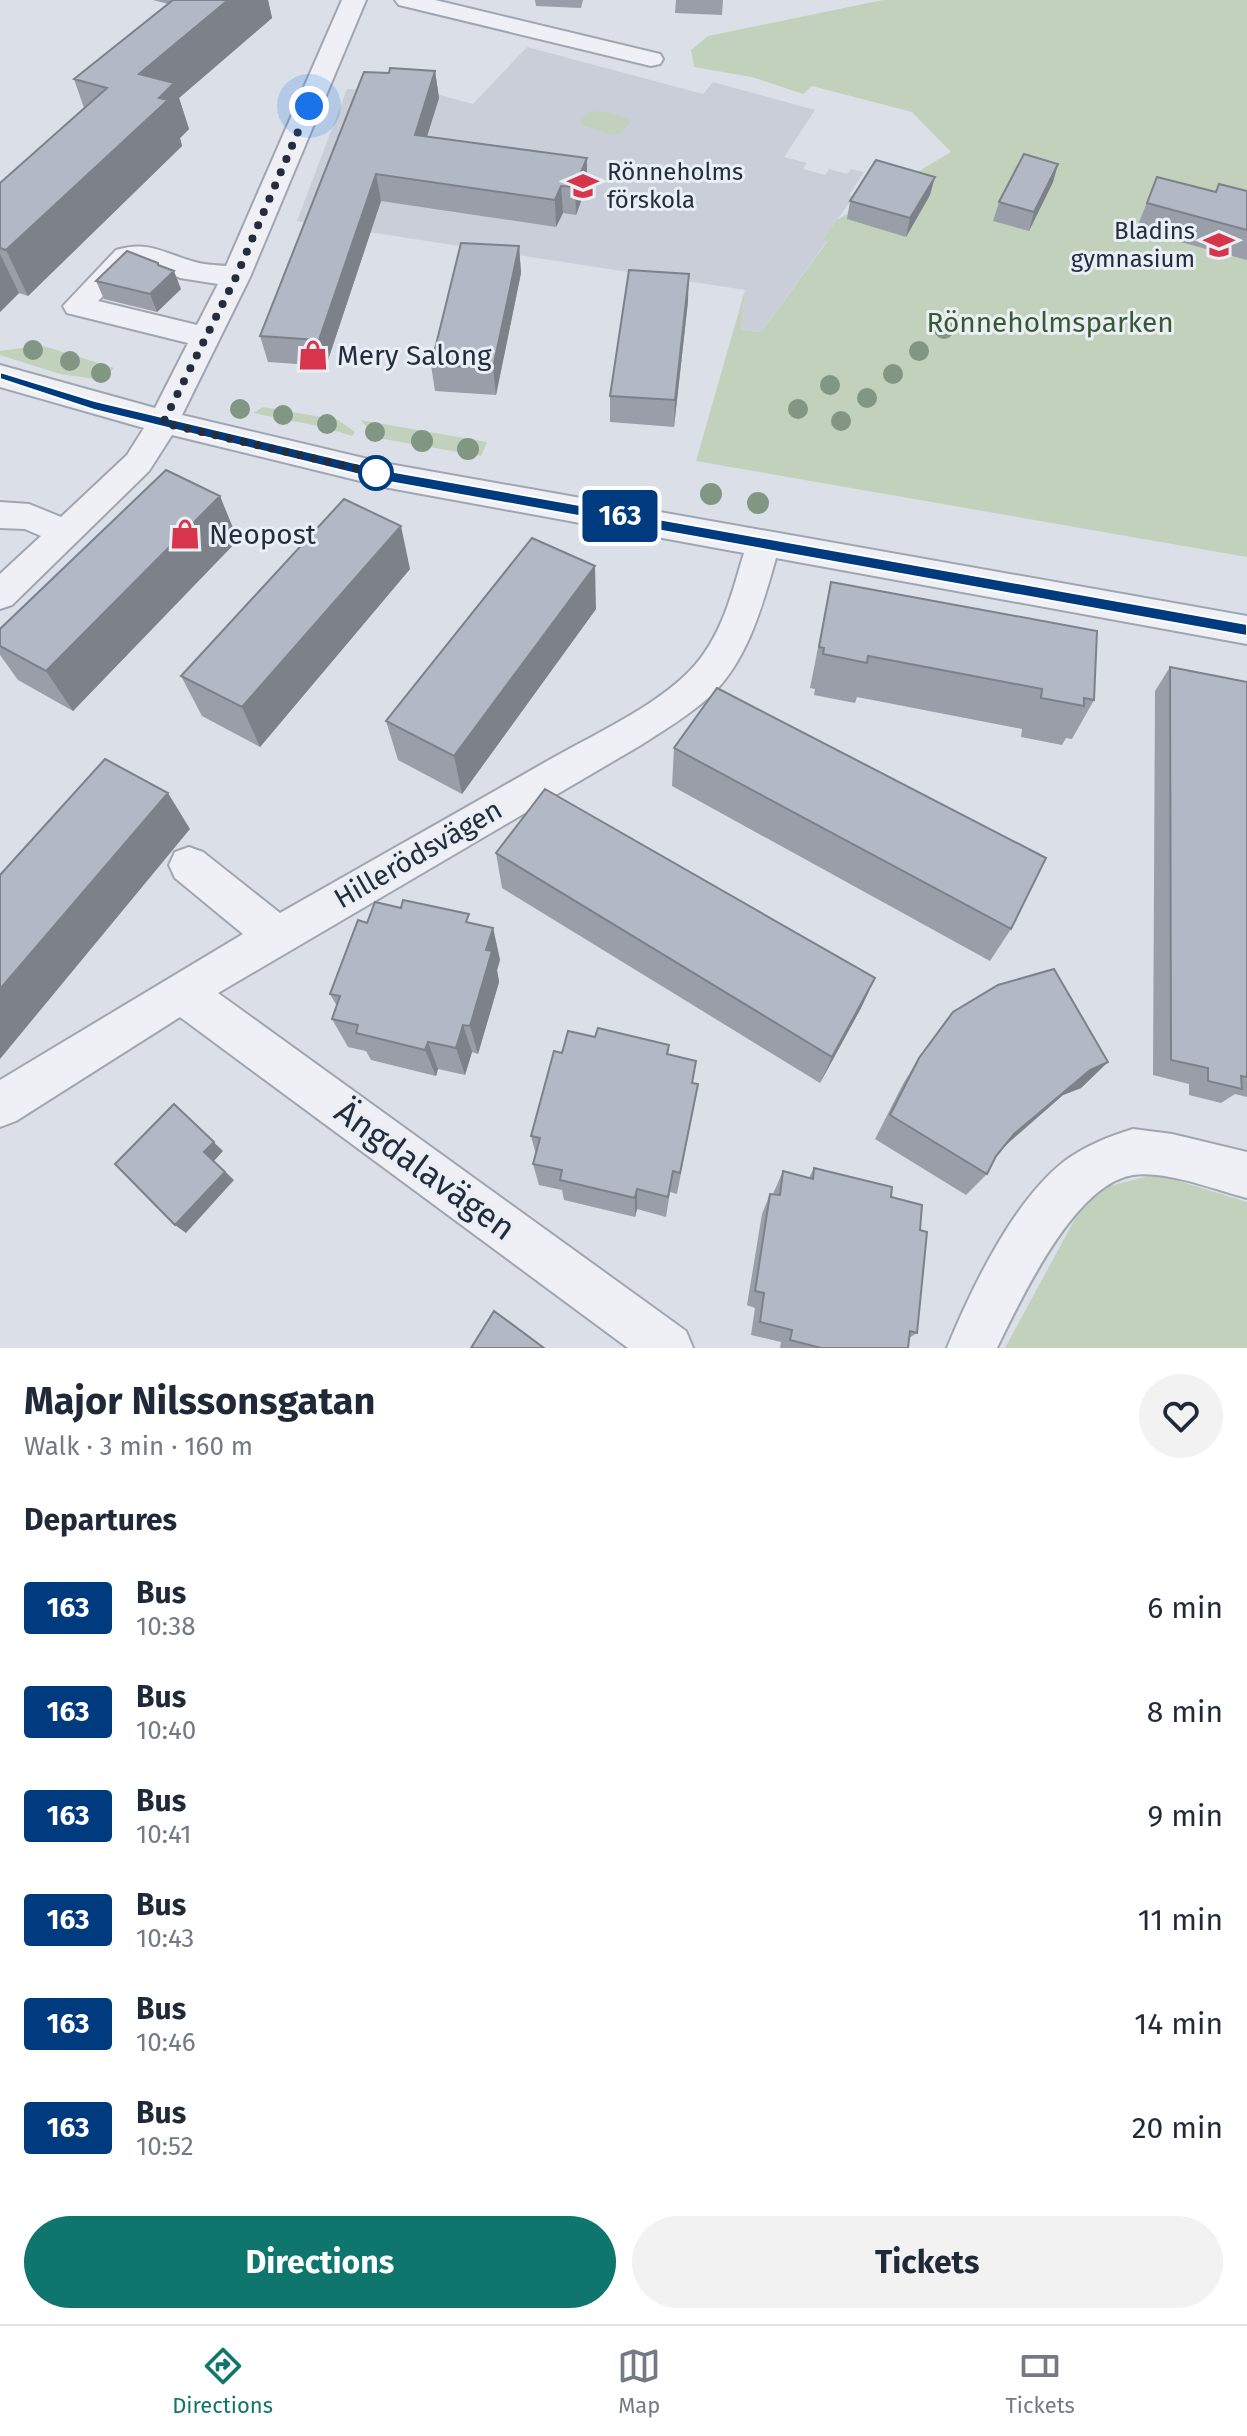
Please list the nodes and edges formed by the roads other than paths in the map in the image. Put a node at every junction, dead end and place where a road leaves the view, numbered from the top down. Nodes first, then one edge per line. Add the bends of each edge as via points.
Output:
1 (354, 0) edge
2 (407, 0) edge
3 (651, 59) dead end
4 (236, 277) junction
5 (204, 337) junction
6 (0, 376) edge
7 (163, 423) junction
8 (0, 515) edge
9 (67, 533) junction
10 (764, 541) junction
11 (0, 595) edge
12 (1247, 630) edge
13 (189, 865) dead end
14 (277, 936) junction
15 (181, 992) junction
16 (0, 1105) edge
17 (1247, 1175) edge
18 (669, 1348) edge
19 (971, 1348) edge

1 - 4 street
2 - 3 street
4 - 5 street
4 - 5 street via 190,271 153,255 126,256 77,306
5 - 7 street
6 - 7 street
7 - 9 street via 138,463
7 - 10 street via 389,476
8 - 9 street via 29,517
9 - 11 street
10 - 12 street
10 - 14 street, Hillerödsvägen via 731,638 711,671 682,696 628,734
13 - 14 street
14 - 15 street, Hillerödsvägen
15 - 16 street, Hillerödsvägen
15 - 18 street, Ängdalavägen
17 - 19 street via 1134,1152 1094,1166 1065,1192 1020,1253

